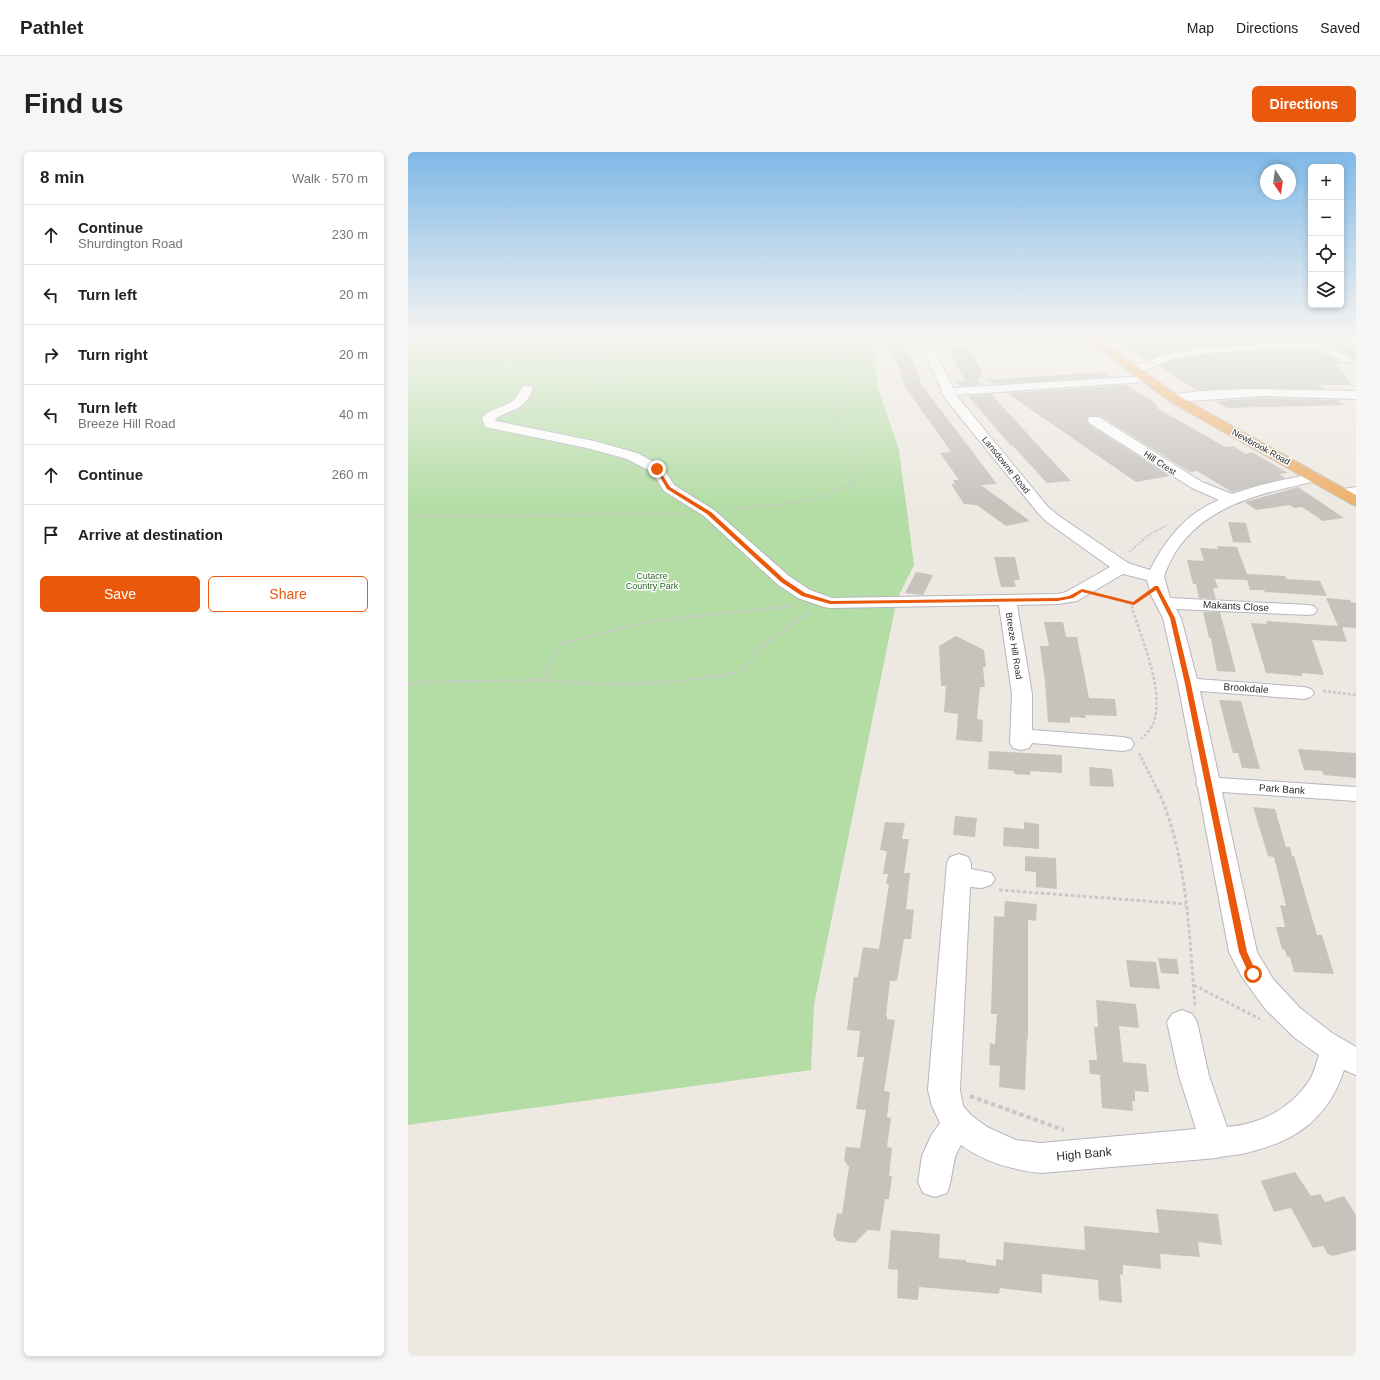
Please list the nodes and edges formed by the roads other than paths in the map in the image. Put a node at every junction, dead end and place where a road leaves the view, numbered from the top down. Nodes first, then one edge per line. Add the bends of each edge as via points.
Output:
1 (526, 393) edge
2 (948, 393) edge
3 (1166, 393) edge
4 (1220, 393) edge
5 (1331, 393) edge
6 (1356, 395) edge
7 (1173, 398) junction
8 (1094, 420) dead end
9 (1315, 477) junction
10 (1352, 495) edge
11 (1230, 499) junction
12 (1120, 565) junction
13 (1159, 589) junction
14 (1006, 600) junction
15 (1308, 610) dead end
16 (1188, 684) junction
17 (1304, 693) road end
18 (1120, 746) road end
19 (1207, 784) junction
20 (1356, 794) edge
21 (966, 873) road end
22 (1182, 1022) road end
23 (1346, 1056) edge
24 (960, 1124) junction
25 (1216, 1142) junction
26 (935, 1182) dead end

1 - 14 street via 519,403 488,418 490,424 589,444 632,456 657,469 669,488 709,513 782,580 823,603
2 - 12 street, Lansdowne Road via 1043,510
3 - 7 highway, Newbrook Road
4 - 7 street
5 - 6 street
7 - 9 highway, Newbrook Road
8 - 11 street, Hill Crest via 1191,482
9 - 10 highway, Newbrook Road
9 - 11 street
11 - 13 street via 1193,521 1169,548 1161,560
12 - 13 street
12 - 14 street, Breeze Hill Road via 1071,597
13 - 15 street, Makants Close
13 - 16 street via 1172,618
14 - 18 street, Breeze Hill Road via 1022,694 1021,739
16 - 17 street, Brookdale
16 - 19 street
19 - 20 street, Park Bank
19 - 23 street via 1243,952 1253,974 1272,999 1300,1025
21 - 24 street, High Bank via 944,1090 949,1110
22 - 25 street via 1194,1076
23 - 25 street, High Bank via 1302,1112 1274,1131 1240,1140
24 - 25 street, High Bank via 986,1143 1014,1154 1041,1158
24 - 26 street via 943,1142 937,1158

